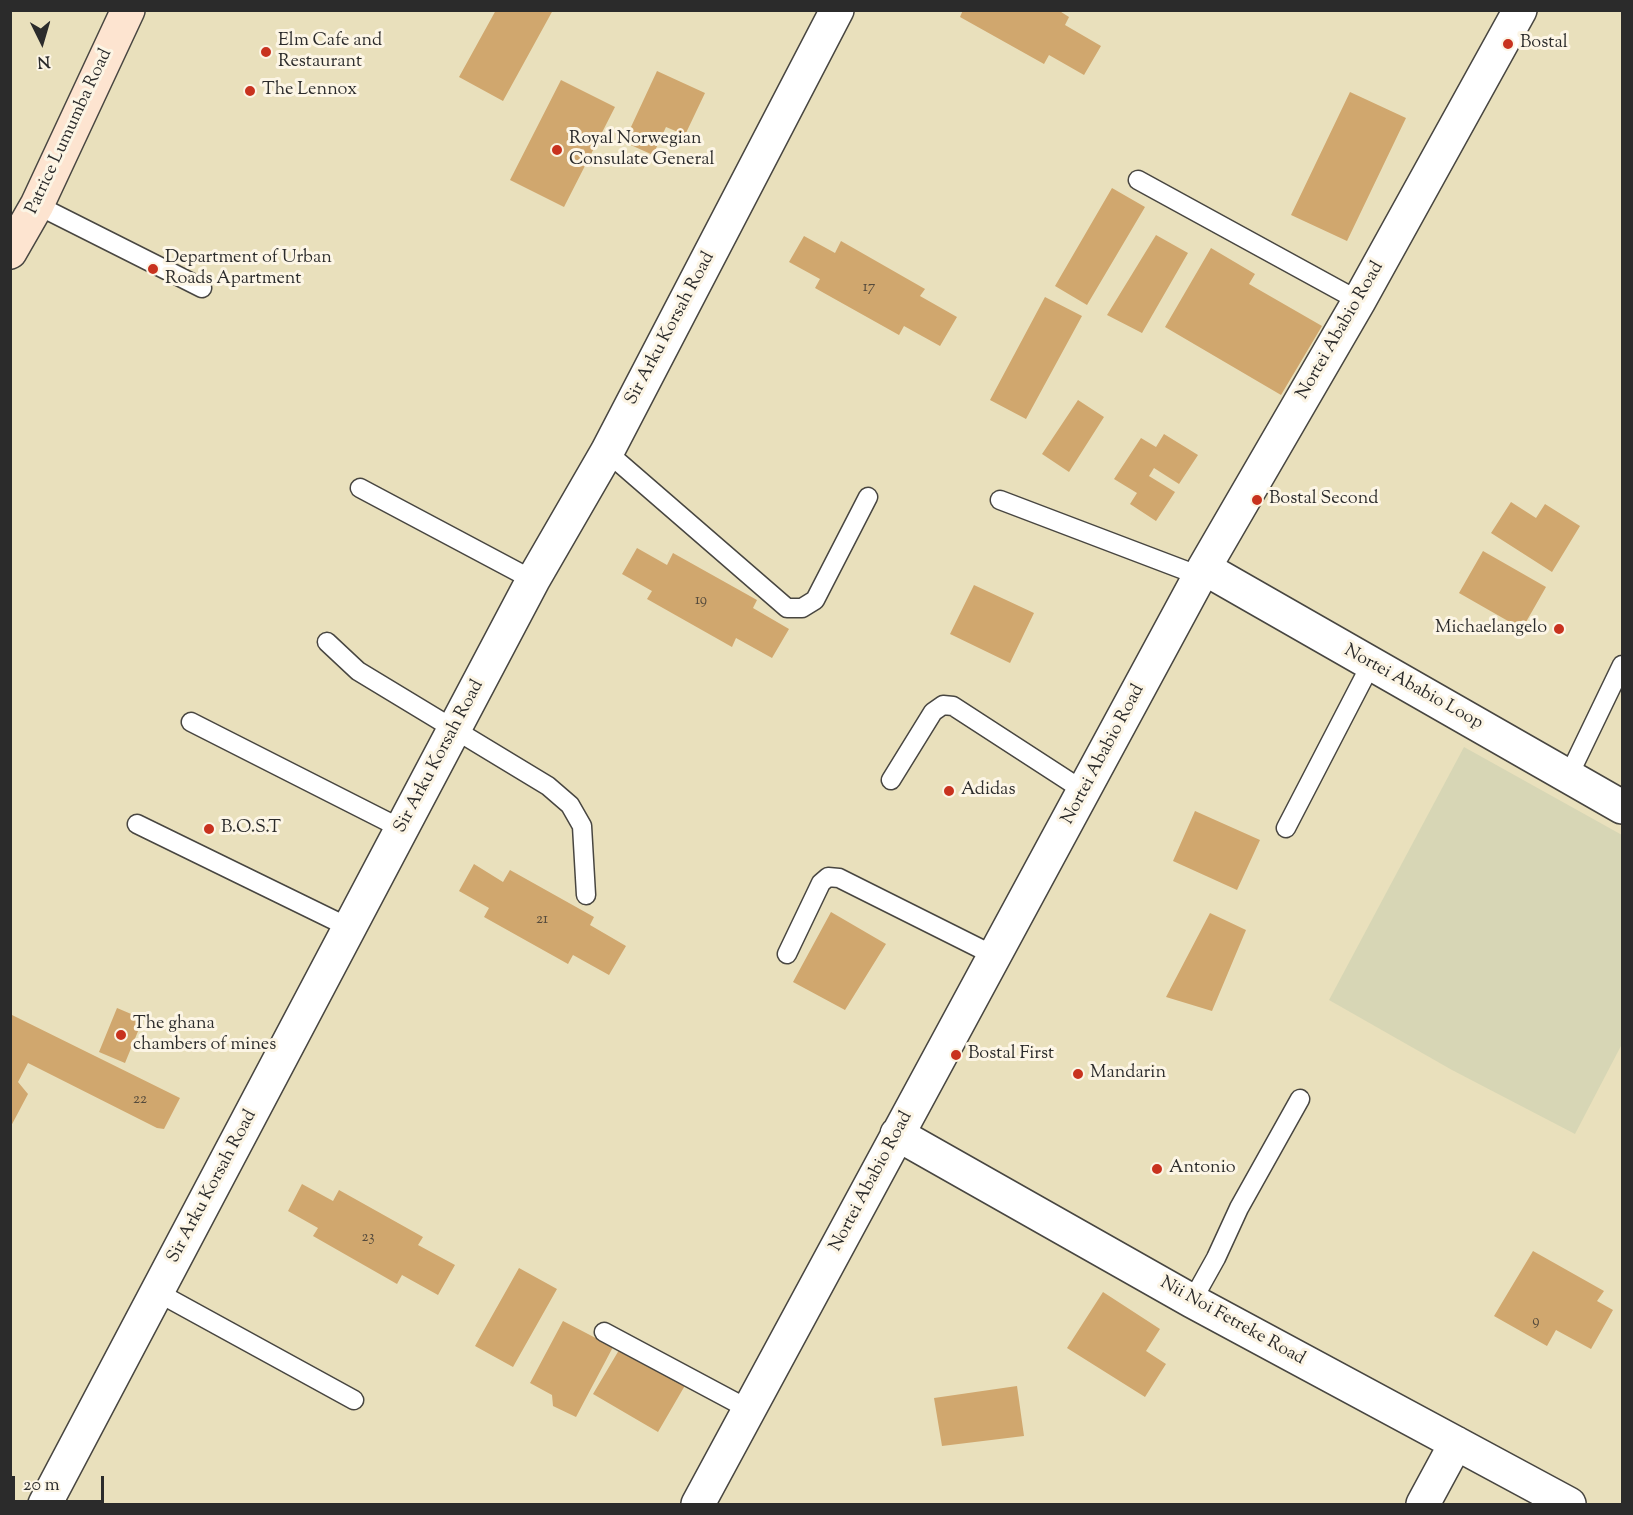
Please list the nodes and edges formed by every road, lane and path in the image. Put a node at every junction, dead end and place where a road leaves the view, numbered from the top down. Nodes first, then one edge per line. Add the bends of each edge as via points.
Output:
1 (837, 10) edge
2 (1520, 10) edge
3 (120, 13) edge
4 (1138, 180) dead end
5 (37, 205) junction
6 (10, 252) edge
7 (202, 288) dead end
8 (1359, 301) junction
9 (607, 452) junction
10 (360, 488) dead end
11 (868, 497) dead end
12 (1000, 500) dead end
13 (1202, 572) junction
14 (533, 580) junction
15 (327, 642) dead end
16 (1371, 664) junction
17 (1623, 666) edge
18 (191, 722) dead end
19 (455, 729) junction
20 (1569, 775) junction
21 (891, 780) dead end
22 (1084, 791) junction
23 (1623, 807) edge
24 (137, 824) dead end
25 (1286, 828) dead end
26 (402, 829) junction
27 (586, 895) dead end
28 (350, 928) junction
29 (787, 954) dead end
30 (995, 956) junction
31 (1300, 1099) dead end
32 (897, 1134) junction
33 (157, 1292) junction
34 (1192, 1301) junction
35 (604, 1332) dead end
36 (354, 1400) dead end
37 (750, 1410) junction
38 (1456, 1443) junction
39 (45, 1504) edge
40 (698, 1504) edge
41 (1423, 1504) edge
42 (1569, 1504) edge

1 - 9 street, Sir Arku Korsah Road
2 - 8 street, Nortei Ababio Road
3 - 5 street, Patrice Lumumba Road
4 - 8 lane
5 - 6 street, Patrice Lumumba Road
5 - 7 lane
8 - 13 street, Nortei Ababio Road
9 - 11 lane via 787,608 802,608 814,600
9 - 14 street, Sir Arku Korsah Road
10 - 14 lane
12 - 13 lane
13 - 16 street, Nortei Ababio Loop
13 - 22 street, Nortei Ababio Road
14 - 19 street, Sir Arku Korsah Road
15 - 19 lane via 358,671
16 - 20 street, Nortei Ababio Loop
16 - 25 lane
17 - 20 lane
18 - 26 lane
19 - 26 street, Sir Arku Korsah Road
19 - 27 lane via 548,786 570,805 582,826
20 - 23 street, Nortei Ababio Loop
21 - 22 lane via 933,712 943,705 953,706
22 - 30 street, Nortei Ababio Road
24 - 28 lane
26 - 28 street, Sir Arku Korsah Road
28 - 33 street, Sir Arku Korsah Road
29 - 30 lane via 820,883 828,877 839,878
30 - 32 street, Nortei Ababio Road
31 - 34 lane
32 - 34 street, Nii Noi Fetreke Road
32 - 37 street, Nortei Ababio Road
33 - 36 lane
33 - 39 street, Sir Arku Korsah Road
34 - 38 street, Nii Noi Fetreke Road
35 - 37 lane
37 - 40 street, Nortei Ababio Road
38 - 41 street
38 - 42 street, Nii Noi Fetreke Road

